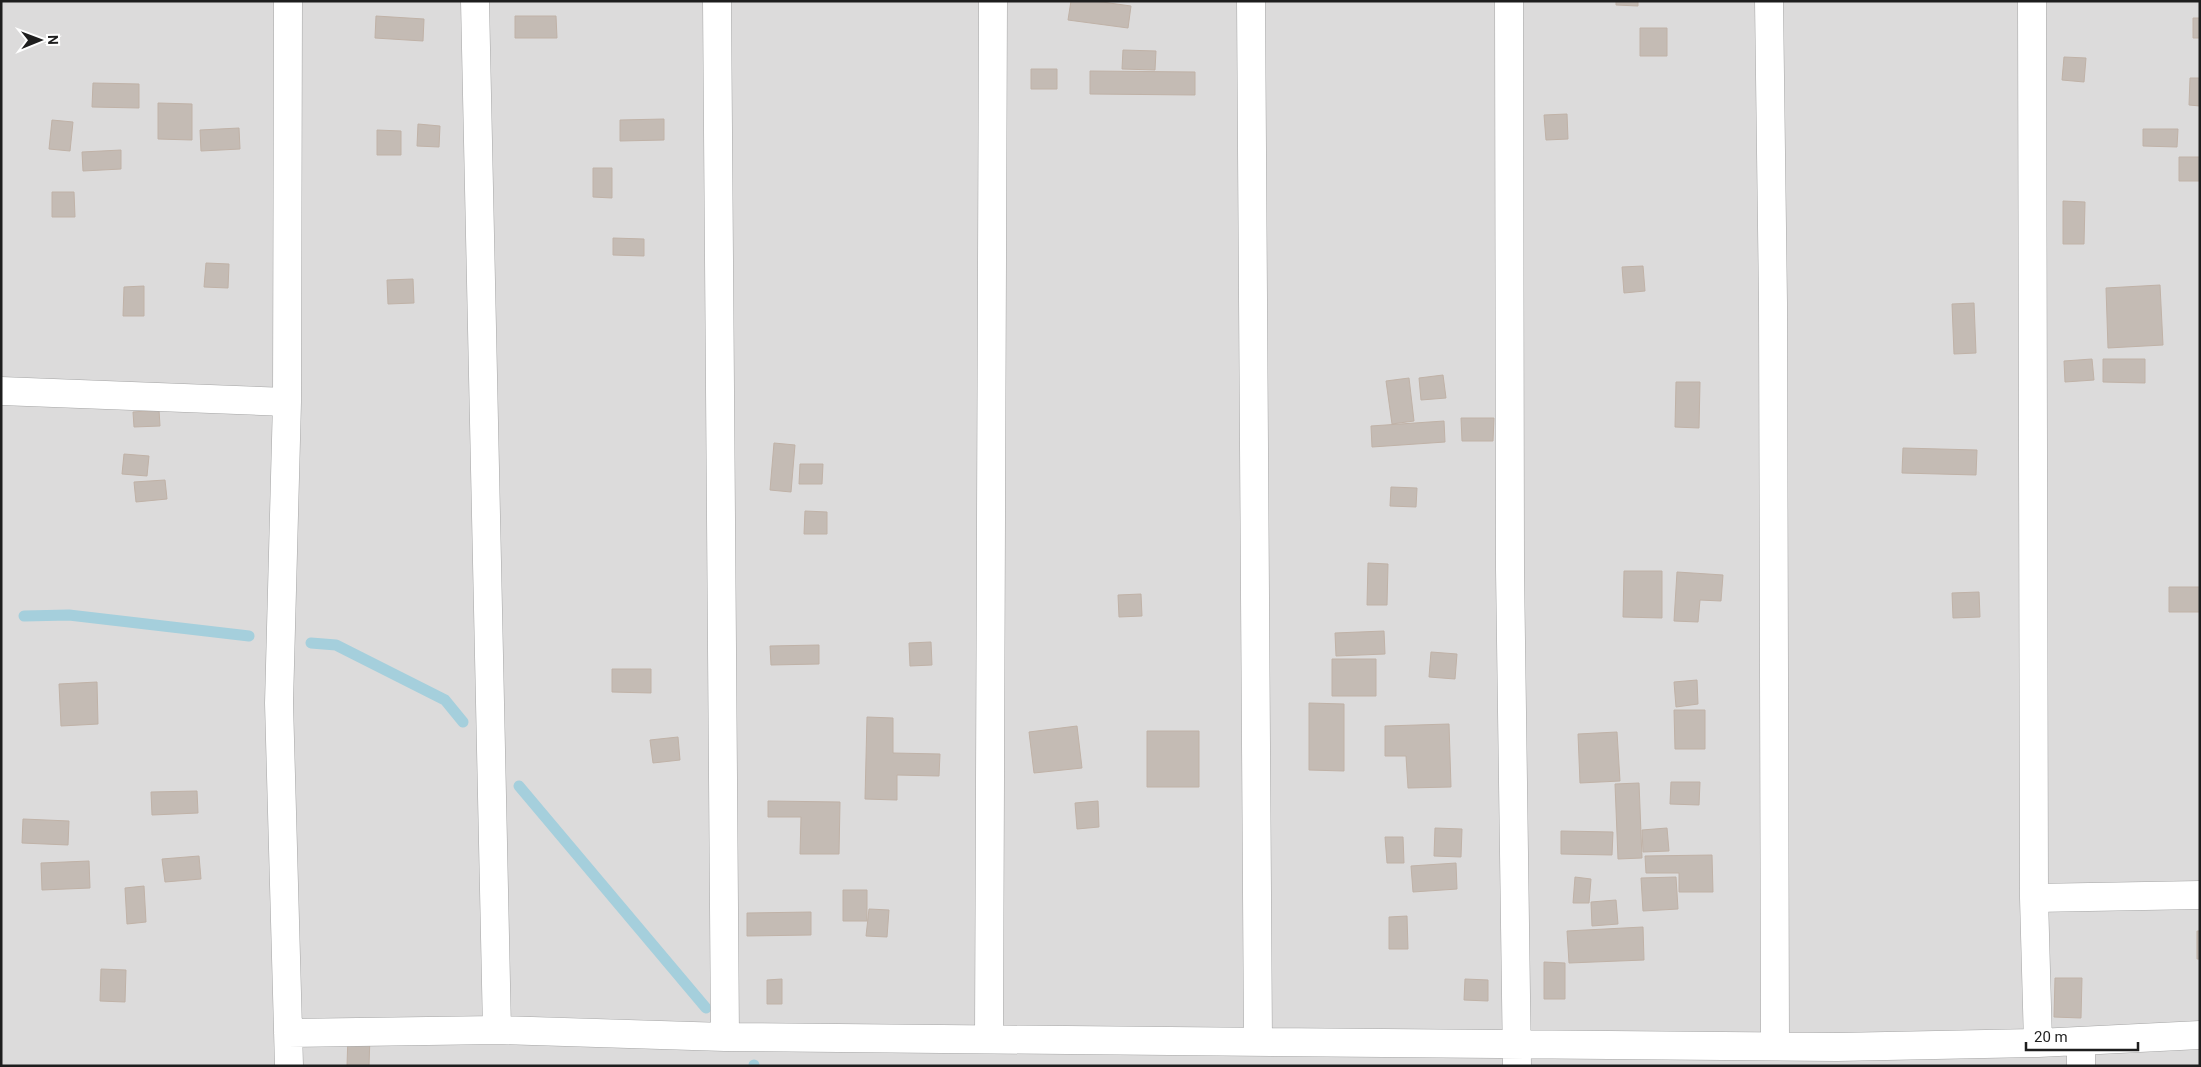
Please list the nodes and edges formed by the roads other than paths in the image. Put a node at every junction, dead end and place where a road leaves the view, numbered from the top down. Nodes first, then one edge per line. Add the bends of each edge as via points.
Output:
1 (288, 1) edge
2 (475, 1) edge
3 (717, 1) edge
4 (992, 1) edge
5 (1251, 1) edge
6 (1509, 1) edge
7 (1769, 1) edge
8 (2032, 1) edge
9 (1, 391) edge
10 (287, 402) junction
11 (2200, 895) edge
12 (2034, 898) junction
13 (497, 1030) junction
14 (288, 1033) junction
15 (2200, 1035) edge
16 (725, 1036) junction
17 (989, 1039) junction
18 (1258, 1042) junction
19 (2038, 1043) junction
20 (1775, 1046) junction
21 (2081, 1053) edge
22 (1517, 1055) edge
23 (1837, 1056) edge
24 (289, 1066) edge

1 - 10 street
2 - 13 street
3 - 16 street
4 - 17 street
5 - 18 street
6 - 22 street via 1510,560
7 - 20 street
8 - 12 street
9 - 10 street
10 - 14 street via 279,702
11 - 12 street
12 - 19 street
13 - 14 street
13 - 16 street
14 - 24 street
15 - 21 street
16 - 17 street
17 - 18 street
18 - 22 street
19 - 21 street
19 - 23 street
20 - 22 street
20 - 23 street

